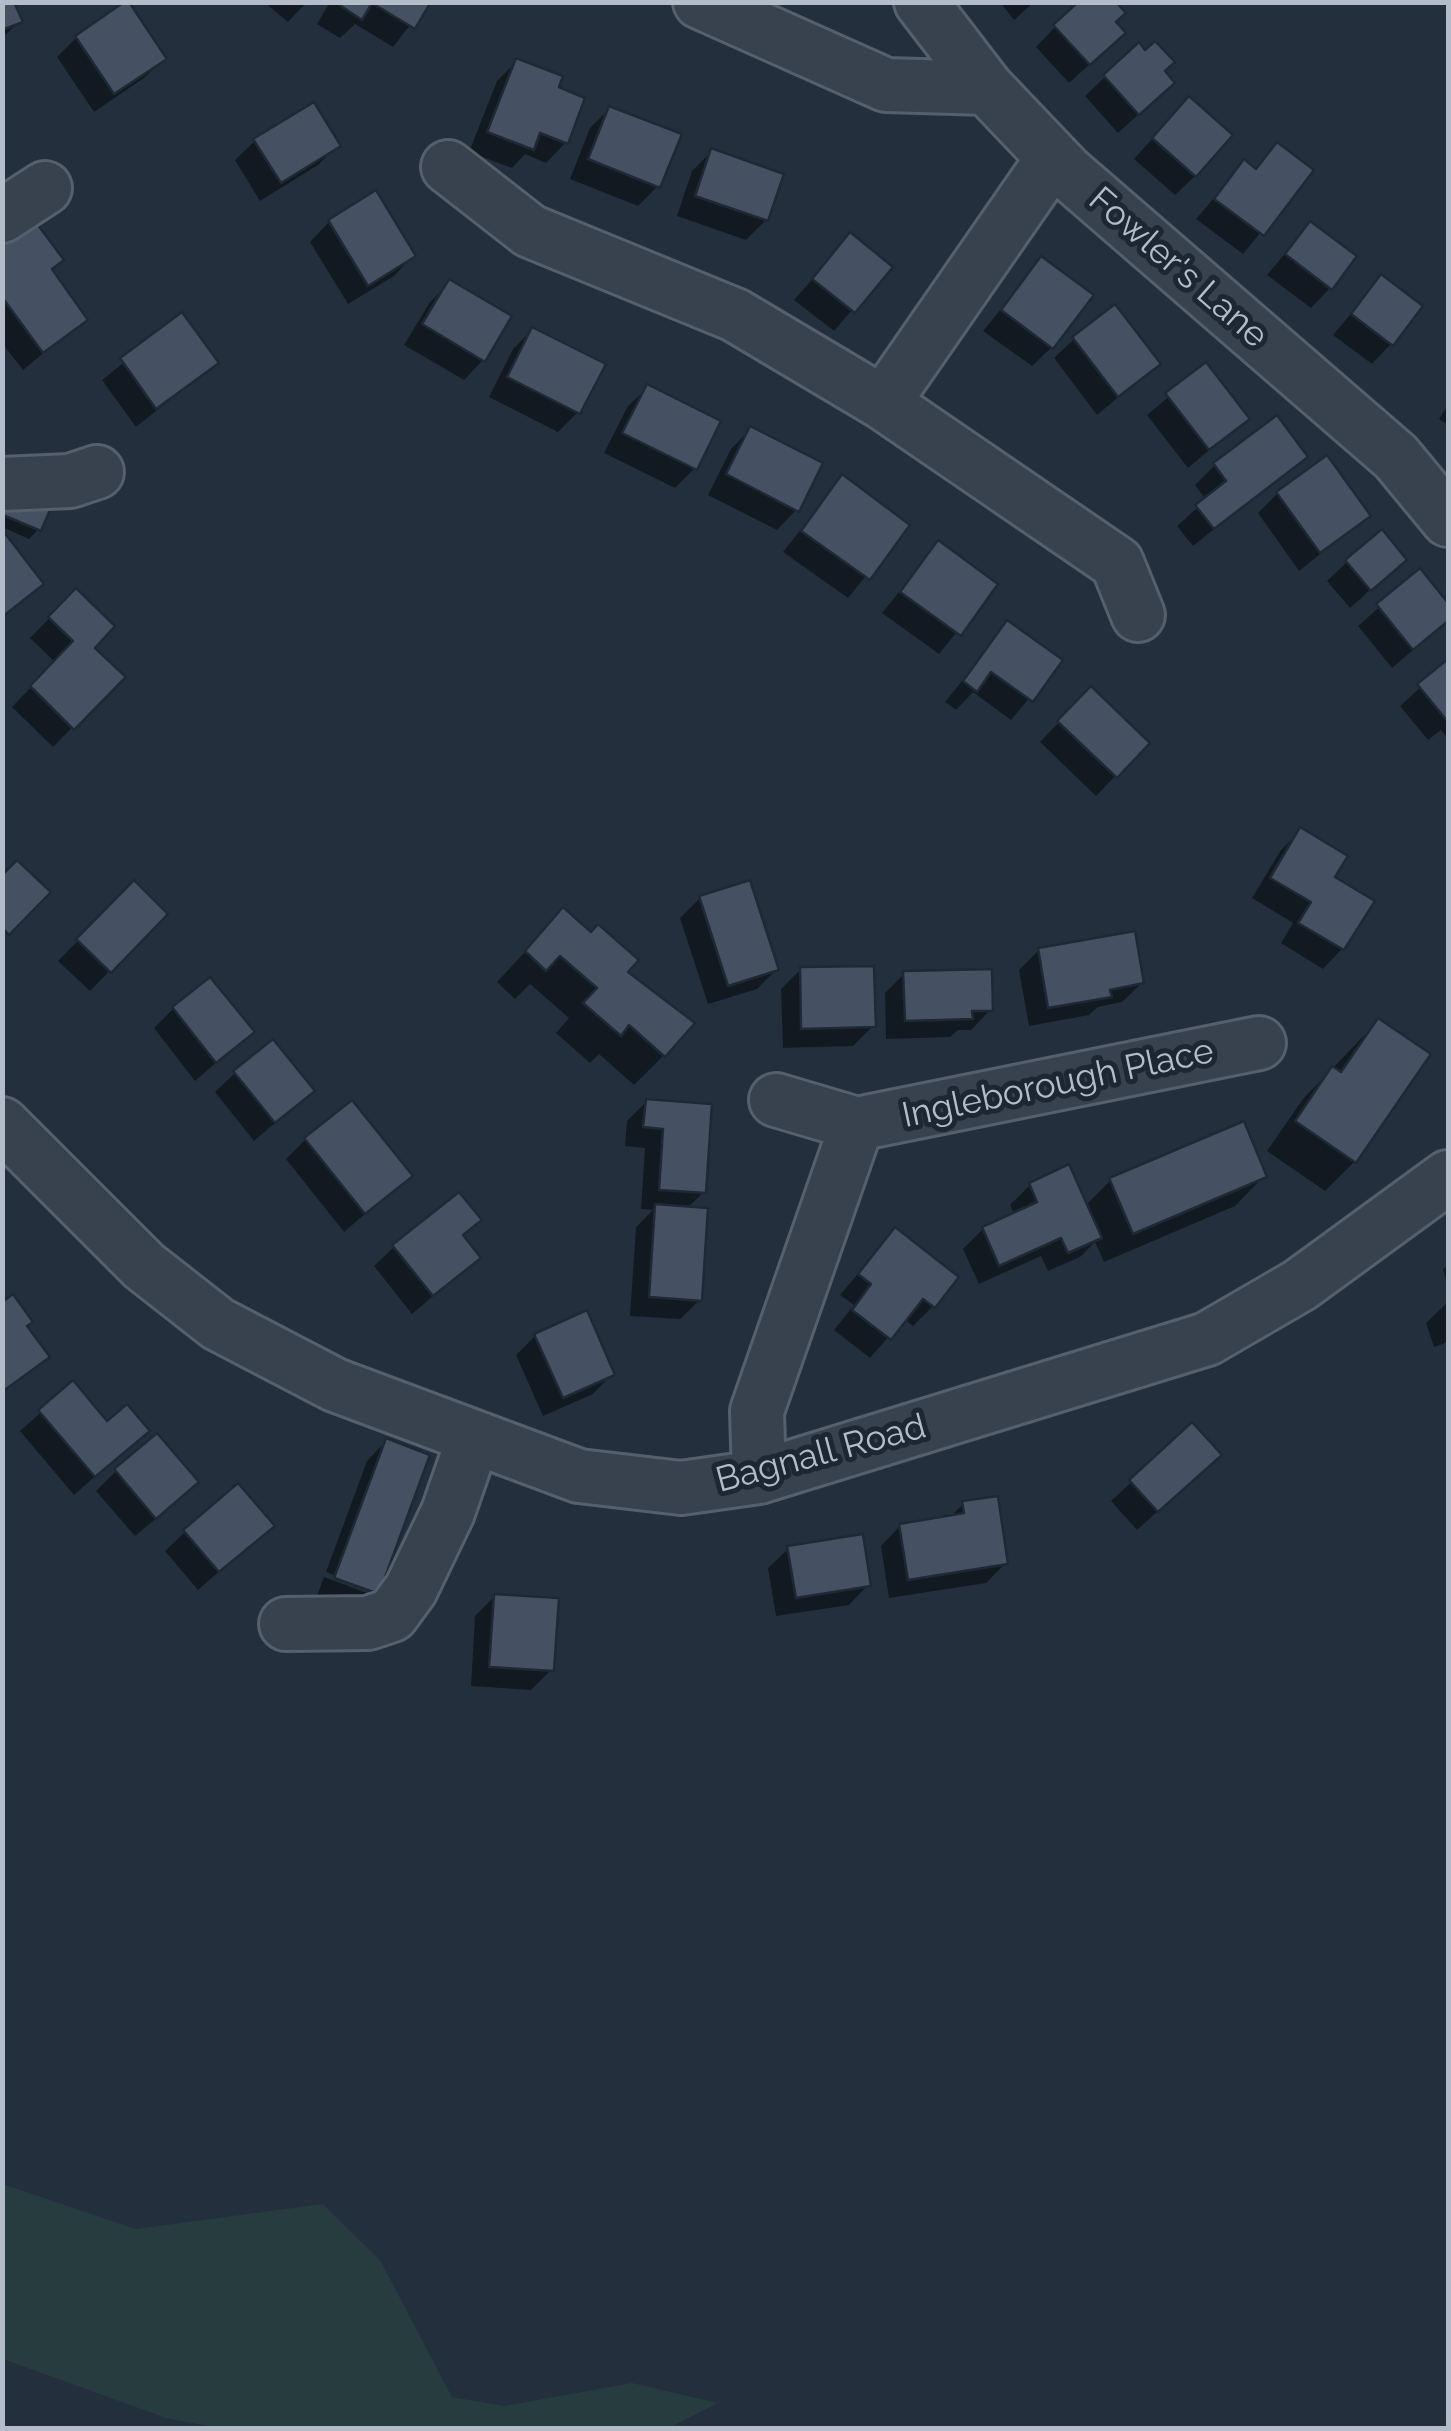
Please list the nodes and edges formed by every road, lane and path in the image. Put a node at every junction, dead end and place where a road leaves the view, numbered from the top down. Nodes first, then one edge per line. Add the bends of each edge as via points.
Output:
1 (700, 2) edge
2 (922, 2) edge
3 (987, 88) junction
4 (1053, 158) junction
5 (448, 167) dead end
6 (883, 403) junction
7 (97, 472) dead end
8 (2, 484) edge
9 (1446, 511) edge
10 (1138, 616) dead end
11 (1260, 1043) dead end
12 (776, 1100) dead end
13 (2, 1124) edge
14 (857, 1124) junction
15 (1448, 1178) edge
16 (474, 1437) junction
17 (759, 1478) junction
18 (286, 1624) dead end

1 - 3 street via 886,85
2 - 3 street, Fowler's Lane
3 - 4 street, Fowler's Lane
4 - 6 street
4 - 9 street, Fowler's Lane via 1396,456
5 - 6 street via 530,231 735,315
6 - 10 street via 1117,563
7 - 8 street
11 - 14 street, Ingleborough Place
12 - 14 street, Ingleborough Place
13 - 16 street, Bagnall Road via 144,1266 218,1324 335,1385
14 - 17 street, Ingleborough Place via 758,1411
15 - 17 street, Bagnall Road via 1300,1285 1207,1339
16 - 17 street, Bagnall Road via 579,1476 681,1488
16 - 18 street via 448,1512 392,1615

